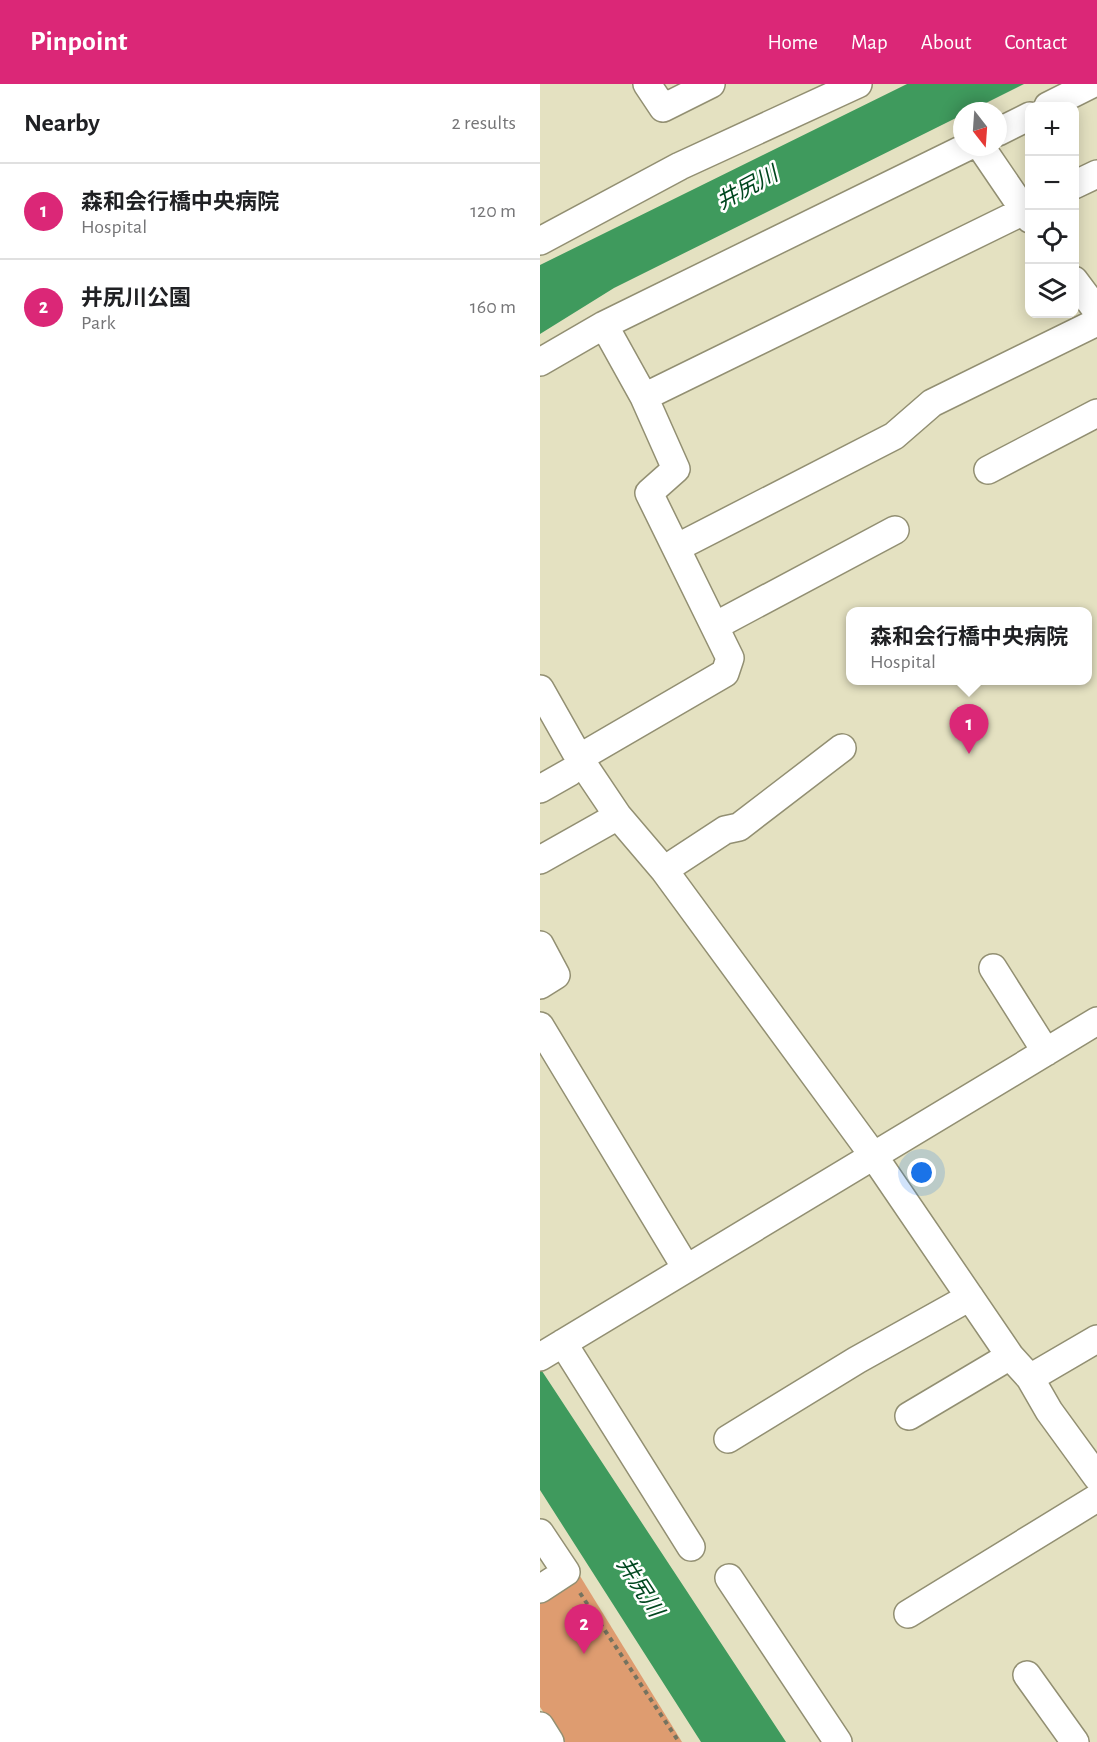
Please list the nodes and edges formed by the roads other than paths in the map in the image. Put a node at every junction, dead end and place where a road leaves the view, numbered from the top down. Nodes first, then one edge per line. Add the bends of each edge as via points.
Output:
1 (647, 84) edge
2 (711, 84) edge
3 (858, 84) edge
4 (1092, 84) edge
5 (1056, 102) edge
6 (1025, 118) edge
7 (1007, 127) edge
8 (953, 154) edge
9 (988, 156) edge
10 (1097, 174) edge
11 (1079, 183) edge
12 (1027, 210) edge
13 (1025, 213) edge
14 (540, 241) edge
15 (1079, 287) edge
16 (1097, 310) edge
17 (1097, 322) edge
18 (604, 325) junction
19 (540, 362) edge
20 (644, 397) junction
21 (1097, 413) edge
22 (988, 470) dead end
23 (895, 530) dead end
24 (676, 548) junction
25 (715, 626) junction
26 (544, 705) edge
27 (842, 747) dead end
28 (574, 765) junction
29 (540, 789) edge
30 (618, 816) junction
31 (540, 860) edge
32 (664, 870) junction
33 (540, 945) edge
34 (993, 968) dead end
35 (540, 985) edge
36 (1097, 1021) edge
37 (540, 1026) edge
38 (1046, 1052) junction
39 (873, 1155) junction
40 (686, 1268) junction
41 (970, 1297) junction
42 (1097, 1339) edge
43 (552, 1349) edge
44 (1010, 1356) junction
45 (1030, 1378) junction
46 (909, 1416) dead end
47 (728, 1439) dead end
48 (1097, 1477) edge
49 (1097, 1498) edge
50 (540, 1533) edge
51 (691, 1547) dead end
52 (729, 1578) dead end
53 (540, 1589) edge
54 (908, 1614) dead end
55 (1027, 1675) dead end
56 (540, 1726) edge
57 (550, 1742) edge
58 (838, 1742) edge
59 (1075, 1742) edge

1 - 2 street via 663,108
3 - 14 street via 680,166
4 - 5 street
6 - 7 street
8 - 18 street
9 - 12 street
10 - 11 street
13 - 20 street
15 - 16 street
17 - 24 street via 932,403 894,436
18 - 19 street
18 - 20 street
20 - 24 street via 676,469 649,493
21 - 22 street
23 - 25 street
24 - 25 street
25 - 28 street via 730,658 725,673
26 - 28 street
27 - 32 street via 739,827 725,830
28 - 29 street
28 - 30 street
30 - 31 street
30 - 32 street
32 - 39 street
33 - 35 street via 556,975
34 - 38 street
36 - 38 street
37 - 40 street
38 - 39 street
39 - 40 street
39 - 41 street
40 - 43 street
41 - 44 street
41 - 47 street
42 - 45 street
43 - 51 street
44 - 45 street
44 - 46 street
45 - 48 street via 1049,1412
49 - 54 street
50 - 53 street via 567,1572
52 - 58 street
55 - 59 street
56 - 57 street

